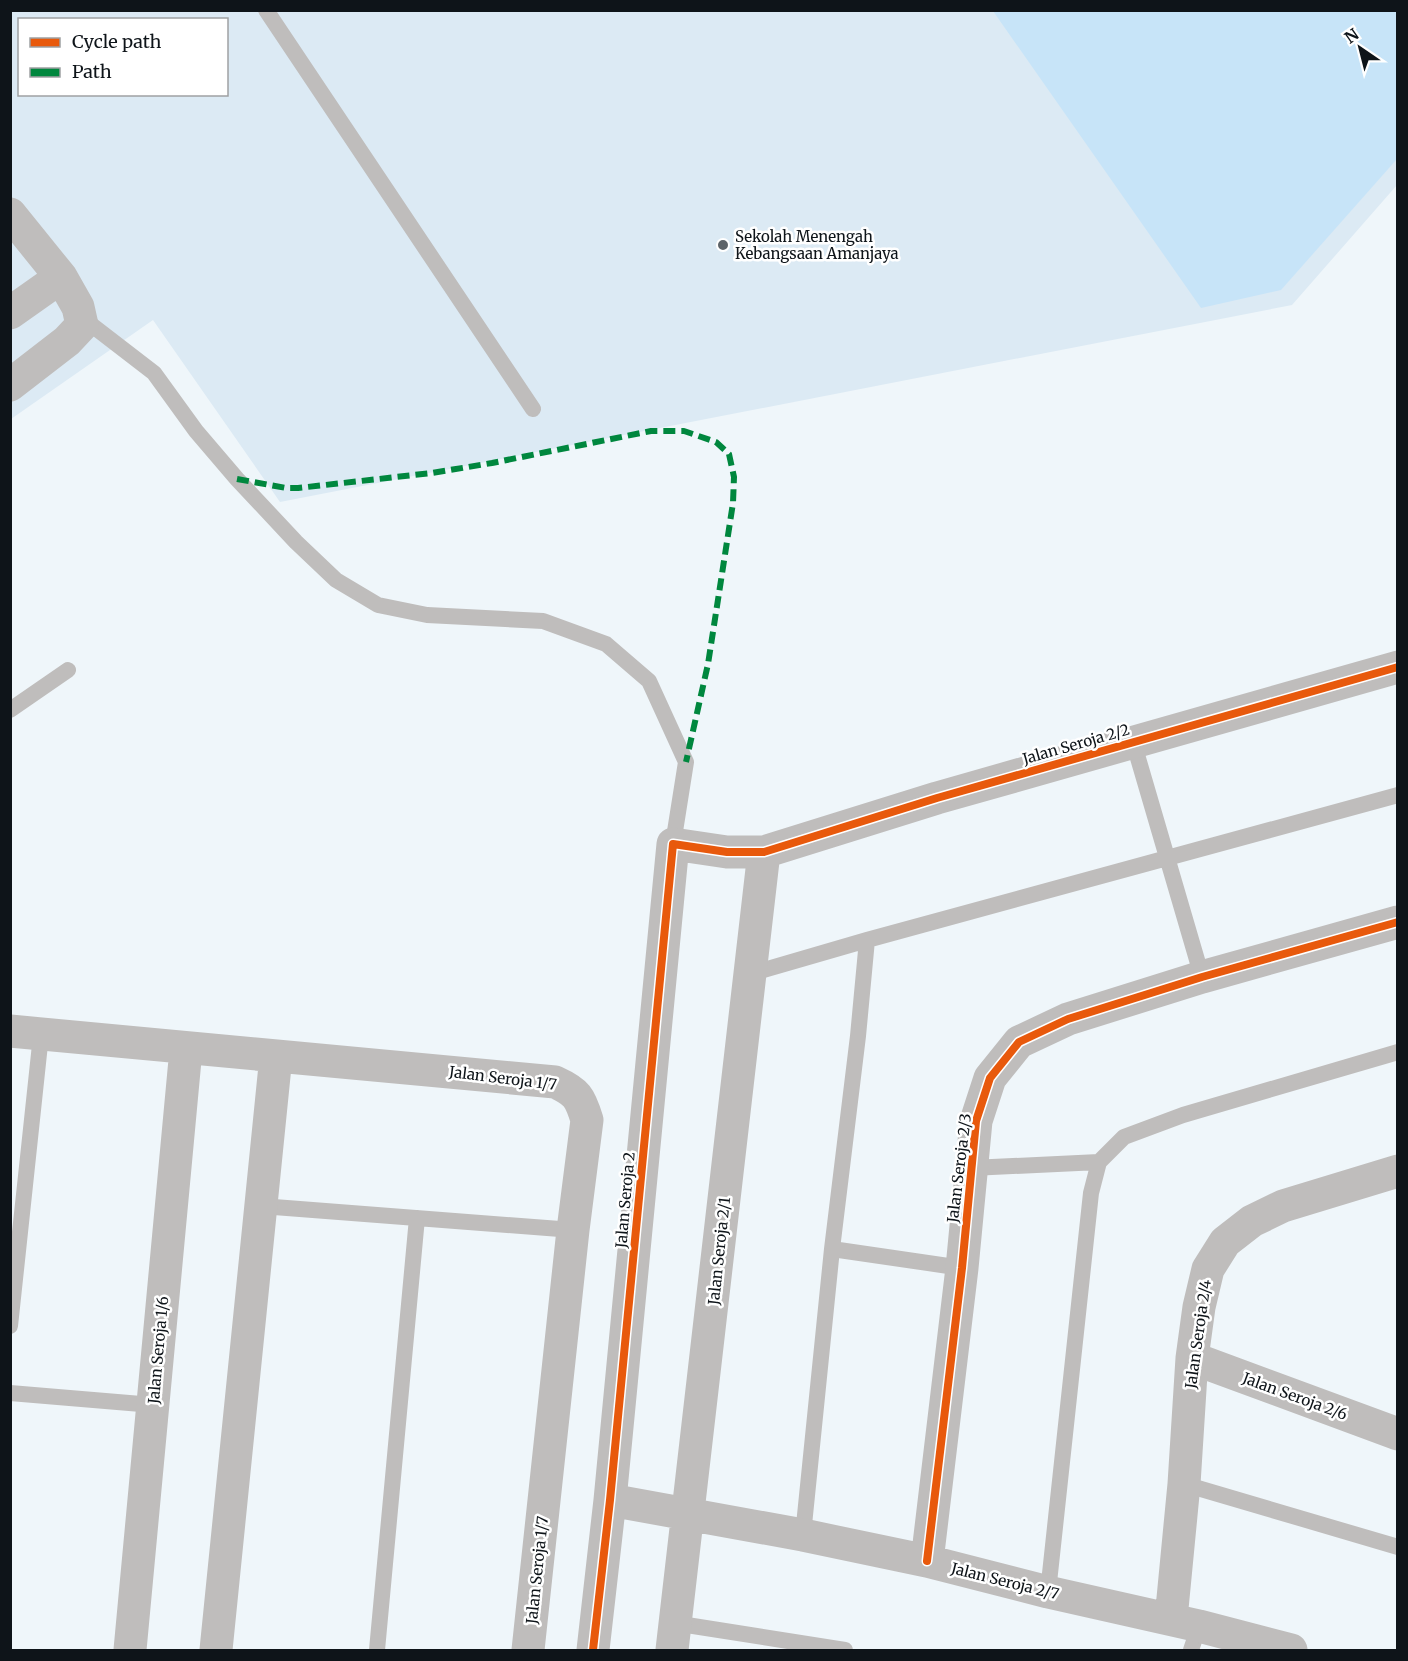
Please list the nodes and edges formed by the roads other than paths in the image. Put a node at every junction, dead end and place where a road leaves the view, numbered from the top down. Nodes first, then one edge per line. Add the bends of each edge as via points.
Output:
1 (266, 10) edge
2 (10, 214) edge
3 (61, 277) junction
4 (10, 313) edge
5 (81, 320) junction
6 (10, 386) edge
7 (533, 409) dead end
8 (1398, 667) edge
9 (68, 670) dead end
10 (10, 710) edge
11 (1133, 741) junction
12 (1398, 795) edge
13 (673, 844) junction
14 (764, 852) junction
15 (1166, 859) junction
16 (1398, 922) edge
17 (867, 940) junction
18 (750, 974) junction
19 (1202, 977) junction
20 (26, 1033) edge
21 (186, 1049) junction
22 (1398, 1052) edge
23 (276, 1056) junction
24 (1100, 1162) junction
25 (971, 1168) junction
26 (1398, 1171) edge
27 (261, 1206) junction
28 (417, 1218) junction
29 (573, 1230) junction
30 (832, 1248) junction
31 (962, 1268) junction
32 (10, 1326) edge
33 (1192, 1358) junction
34 (10, 1393) edge
35 (153, 1404) junction
36 (1398, 1434) edge
37 (1184, 1484) junction
38 (610, 1500) junction
39 (689, 1514) junction
40 (803, 1534) junction
41 (1398, 1547) edge
42 (927, 1561) junction
43 (1048, 1592) junction
44 (1187, 1632) edge
45 (673, 1637) edge
46 (130, 1650) edge
47 (221, 1650) edge
48 (377, 1650) edge
49 (528, 1650) edge
50 (593, 1650) edge
51 (846, 1650) edge
52 (1291, 1650) edge

1 - 7 lane
2 - 3 street
3 - 4 street
3 - 5 street
5 - 6 street via 67,341
5 - 13 lane via 154,373 237,479 336,580 378,605 428,615 543,621 606,644 650,681 686,762
8 - 11 street, Jalan Seroja 2/2
9 - 10 lane
11 - 14 street, Jalan Seroja 2/2
11 - 15 lane
12 - 15 lane
13 - 14 street via 727,852
13 - 38 street, Jalan Seroja 2
14 - 18 street, Jalan Seroja 2/1
15 - 17 lane
15 - 19 lane
16 - 19 street, Jalan Seroja 2/3
17 - 18 lane
17 - 30 lane
18 - 39 street, Jalan Seroja 2/1
19 - 25 street, Jalan Seroja 2/3 via 1068,1019 1019,1042 990,1078 976,1120
20 - 21 street, Jalan Seroja 1/7
20 - 32 lane
21 - 23 street, Jalan Seroja 1/7
21 - 35 street, Jalan Seroja 1/6
22 - 24 lane via 1183,1115 1124,1137
23 - 27 street
23 - 29 street, Jalan Seroja 1/7 via 555,1082 572,1090 587,1120
24 - 25 lane
24 - 43 lane via 1091,1193
25 - 31 street, Jalan Seroja 2/3
26 - 33 street, Jalan Seroja 2/4 via 1283,1206 1252,1221 1225,1242 1208,1269
27 - 28 lane
27 - 47 street
28 - 29 lane
28 - 48 lane
29 - 49 street, Jalan Seroja 1/7
30 - 31 lane
30 - 40 lane
31 - 42 street, Jalan Seroja 2/3
33 - 36 street, Jalan Seroja 2/6
33 - 37 street, Jalan Seroja 2/4
34 - 35 lane
35 - 46 street, Jalan Seroja 1/6
37 - 41 lane
37 - 44 street, Jalan Seroja 2/4
38 - 39 street, Jalan Seroja 2/7
38 - 50 street, Jalan Seroja 2
39 - 40 street, Jalan Seroja 2/7
39 - 45 street, Jalan Seroja 2/1
40 - 42 street, Jalan Seroja 2/7
42 - 43 street, Jalan Seroja 2/7
43 - 44 street, Jalan Seroja 2/7
44 - 52 street, Jalan Seroja 2/7
45 - 51 lane

